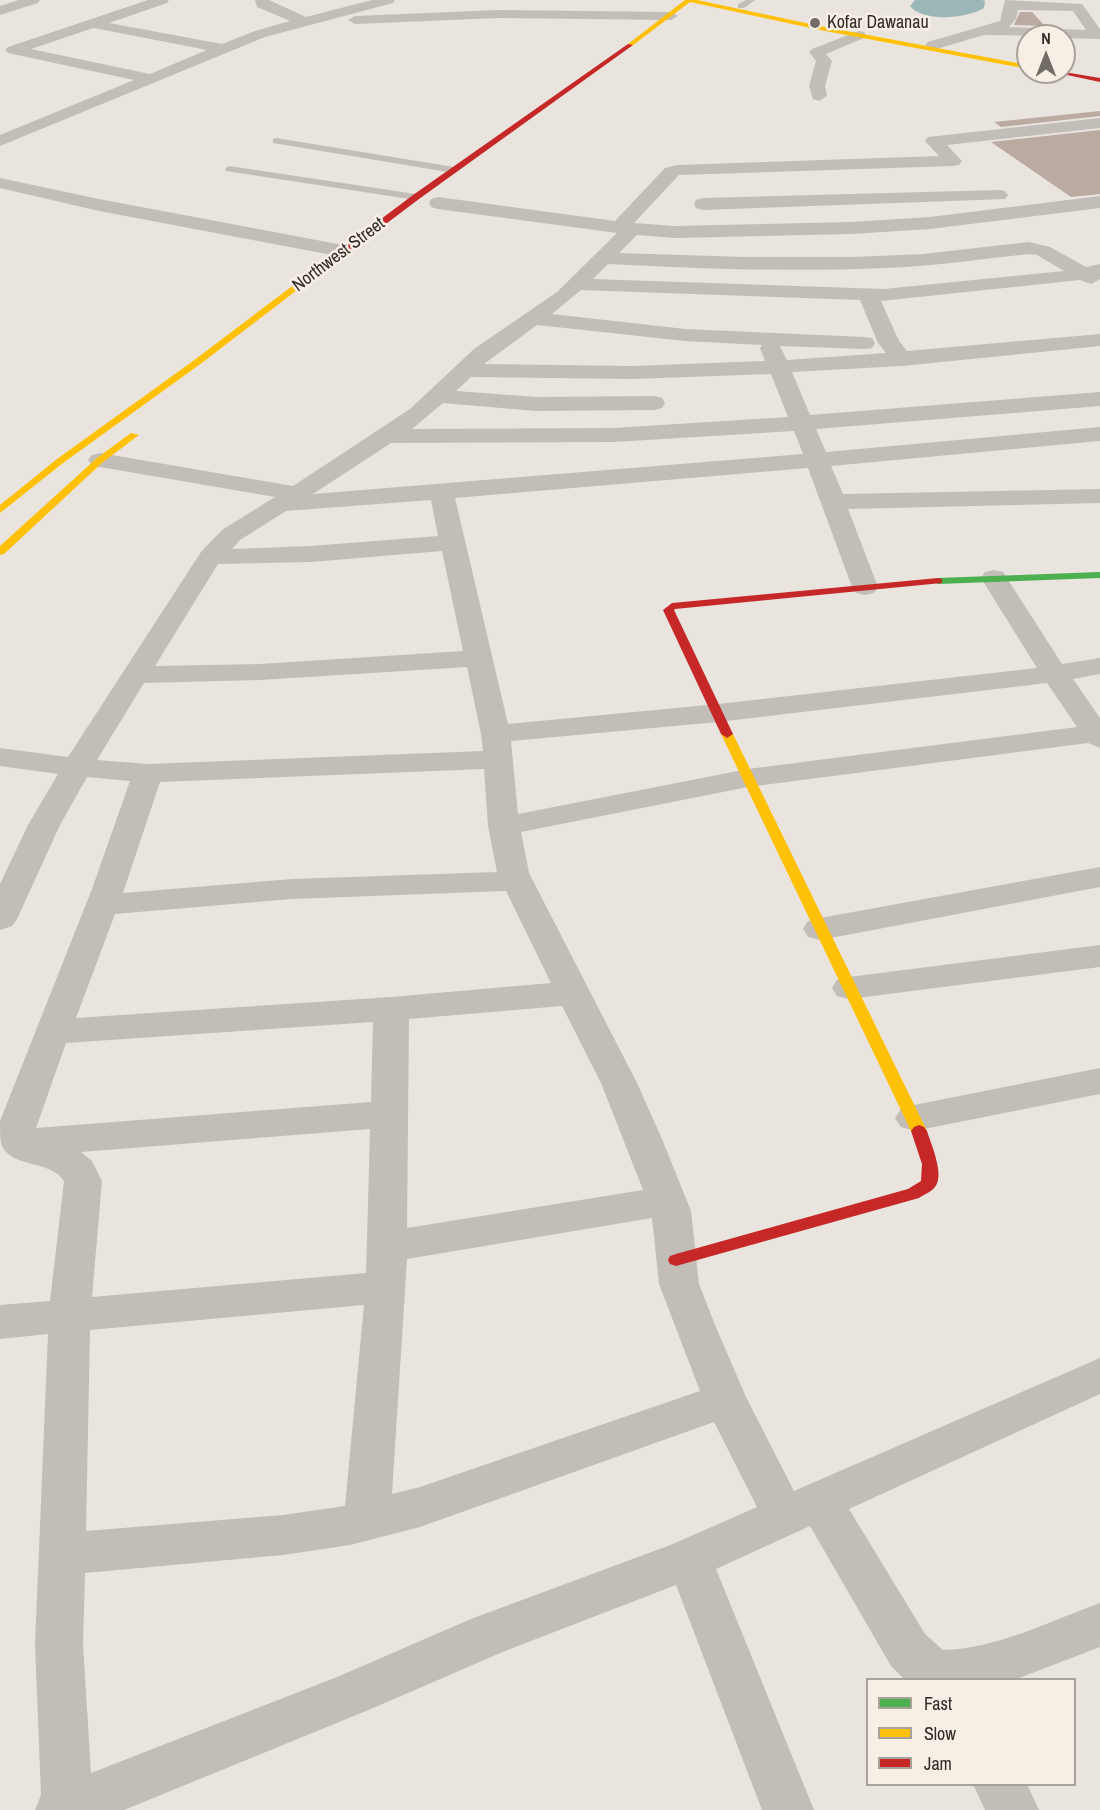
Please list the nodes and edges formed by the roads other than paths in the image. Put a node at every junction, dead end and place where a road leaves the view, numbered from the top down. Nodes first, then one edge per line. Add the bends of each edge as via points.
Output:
1 (33, 0) edge
2 (162, 0) edge
3 (262, 0) edge
4 (388, 0) edge
5 (519, 0) edge
6 (689, 0) edge
7 (710, 1) edge
8 (746, 3) edge
9 (1012, 3) edge
10 (0, 10) edge
11 (482, 14) junction
12 (309, 21) junction
13 (92, 24) junction
14 (671, 26) junction
15 (986, 31) junction
16 (859, 35) junction
17 (1098, 35) edge
18 (933, 45) junction
19 (6, 49) edge
20 (224, 49) junction
21 (1016, 62) edge
22 (1016, 62) edge
23 (1076, 71) edge
24 (1100, 75) edge
25 (1076, 76) edge
26 (152, 79) junction
27 (1100, 80) edge
28 (598, 85) dead end
29 (819, 96) dead end
30 (1100, 123) edge
31 (0, 141) edge
32 (276, 141) dead end
33 (781, 166) junction
34 (229, 169) dead end
35 (964, 169) junction
36 (454, 170) junction
37 (0, 183) edge
38 (999, 195) junction
39 (416, 197) junction
40 (440, 201) dead end
41 (795, 202) junction
42 (1100, 202) edge
43 (703, 204) dead end
44 (1024, 213) junction
45 (626, 228) junction
46 (805, 229) junction
47 (343, 251) junction
48 (603, 258) junction
49 (1095, 276) edge
50 (576, 284) junction
51 (868, 295) junction
52 (534, 318) junction
53 (768, 340) junction
54 (1100, 340) edge
55 (896, 351) junction
56 (780, 367) junction
57 (465, 370) junction
58 (646, 372) junction
59 (436, 396) junction
60 (1100, 399) edge
61 (654, 403) junction
62 (803, 423) junction
63 (145, 426) dead end
64 (661, 433) junction
65 (1100, 435) edge
66 (387, 436) junction
67 (817, 459) junction
68 (100, 460) junction
69 (441, 491) junction
70 (1100, 496) edge
71 (289, 499) junction
72 (833, 502) junction
73 (0, 510) edge
74 (453, 542) junction
75 (0, 552) edge
76 (210, 557) junction
77 (1100, 575) edge
78 (994, 578) junction
79 (865, 587) junction
80 (480, 658) junction
81 (1100, 666) edge
82 (1054, 674) junction
83 (135, 675) junction
84 (718, 713) junction
85 (1099, 735) edge
86 (497, 746) junction
87 (0, 757) edge
88 (77, 767) junction
89 (148, 773) junction
90 (748, 778) junction
91 (504, 826) junction
92 (1100, 877) edge
93 (517, 881) junction
94 (102, 905) junction
95 (0, 919) edge
96 (820, 929) junction
97 (1100, 956) edge
98 (849, 988) junction
99 (573, 993) junction
100 (391, 1010) junction
101 (53, 1032) junction
102 (1100, 1081) edge
103 (389, 1114) junction
104 (914, 1119) junction
105 (19, 1143) junction
106 (667, 1201) junction
107 (386, 1247) junction
108 (676, 1260) junction
109 (386, 1287) junction
110 (70, 1316) junction
111 (0, 1322) edge
112 (1100, 1375) edge
113 (725, 1400) junction
114 (802, 1508) junction
115 (367, 1520) junction
116 (62, 1554) junction
117 (689, 1559) junction
118 (1100, 1625) edge
119 (931, 1674) edge
120 (999, 1786) edge
121 (66, 1809) edge
122 (788, 1810) edge
123 (1013, 1810) edge

1 - 10 street
2 - 13 street
3 - 12 street via 262,4
4 - 12 street
5 - 11 street
6 - 7 main road
6 - 14 main road, Northwest Street
7 - 8 main road
7 - 14 main road, Northwest Street
7 - 16 main road
8 - 18 main road
9 - 15 street via 1005,24
9 - 17 street via 1077,7
11 - 12 street
11 - 14 street
12 - 20 street
13 - 19 street
13 - 20 street
14 - 28 main road, Northwest Street
14 - 36 main road, Northwest Street
15 - 17 street
15 - 18 street
16 - 21 main road
16 - 29 street via 818,52 824,61 817,86
18 - 22 main road
19 - 26 street
20 - 26 street
23 - 24 main road
25 - 27 main road
26 - 31 street
30 - 35 street via 934,141
32 - 36 lane
33 - 35 street
33 - 41 street
33 - 45 street via 671,172
34 - 39 lane
35 - 38 street
36 - 39 main road, Northwest Street
37 - 47 street
38 - 41 street
38 - 44 street
39 - 47 main road, Northwest Street
40 - 45 street
41 - 43 street
41 - 46 street
42 - 44 street
44 - 46 street via 930,224
45 - 46 street via 675,232
45 - 48 street
47 - 73 main road, Northwest Street
48 - 49 street via 847,263 1029,248
48 - 50 street
49 - 51 street
50 - 51 street
50 - 52 street
51 - 55 street
52 - 53 street
52 - 57 street
53 - 55 street
53 - 56 street
54 - 55 street
55 - 56 street
56 - 58 street
56 - 62 street
57 - 58 street
57 - 59 street
58 - 61 street
59 - 61 street via 536,404
59 - 66 street
60 - 62 street
61 - 64 street
62 - 64 street
62 - 67 street
63 - 68 main road
64 - 66 street
65 - 67 street
66 - 71 street
67 - 69 street
67 - 72 street
68 - 71 street
68 - 75 main road
69 - 71 street
69 - 74 street
70 - 72 street
71 - 76 street via 231,535
72 - 79 street
74 - 76 street via 311,554
74 - 80 street
76 - 83 street
77 - 78 main road
78 - 79 main road
78 - 82 street
79 - 84 main road via 672,606 668,610
80 - 83 street via 260,672
80 - 86 street
81 - 82 street
82 - 84 street
82 - 85 street
83 - 88 street
84 - 86 street
84 - 90 main road
85 - 90 street
86 - 89 street via 358,766
86 - 91 street
87 - 88 street
88 - 89 street
88 - 95 street via 44,825
89 - 94 street
90 - 91 street
90 - 96 main road
91 - 93 street
92 - 96 street
93 - 94 street via 292,888
93 - 99 street
94 - 101 street
96 - 98 main road
97 - 98 street
98 - 104 main road
99 - 100 street
99 - 106 street via 619,1083
100 - 101 street
100 - 103 street
101 - 105 street via 17,1125
102 - 104 street
103 - 105 street
103 - 107 street
104 - 108 main road via 930,1164 929,1184 913,1194
105 - 110 street via 65,1159 79,1168 84,1181
106 - 107 street
106 - 108 street
107 - 109 street
108 - 113 street via 679,1284
109 - 110 street
109 - 115 street
110 - 111 street
110 - 116 street
112 - 114 street
113 - 114 street
113 - 115 street via 420,1507
114 - 117 street
114 - 119 street via 908,1650
115 - 116 street via 283,1535
116 - 121 street via 59,1644
117 - 121 street via 489,1635
117 - 122 street
118 - 119 street via 966,1672
120 - 123 street

